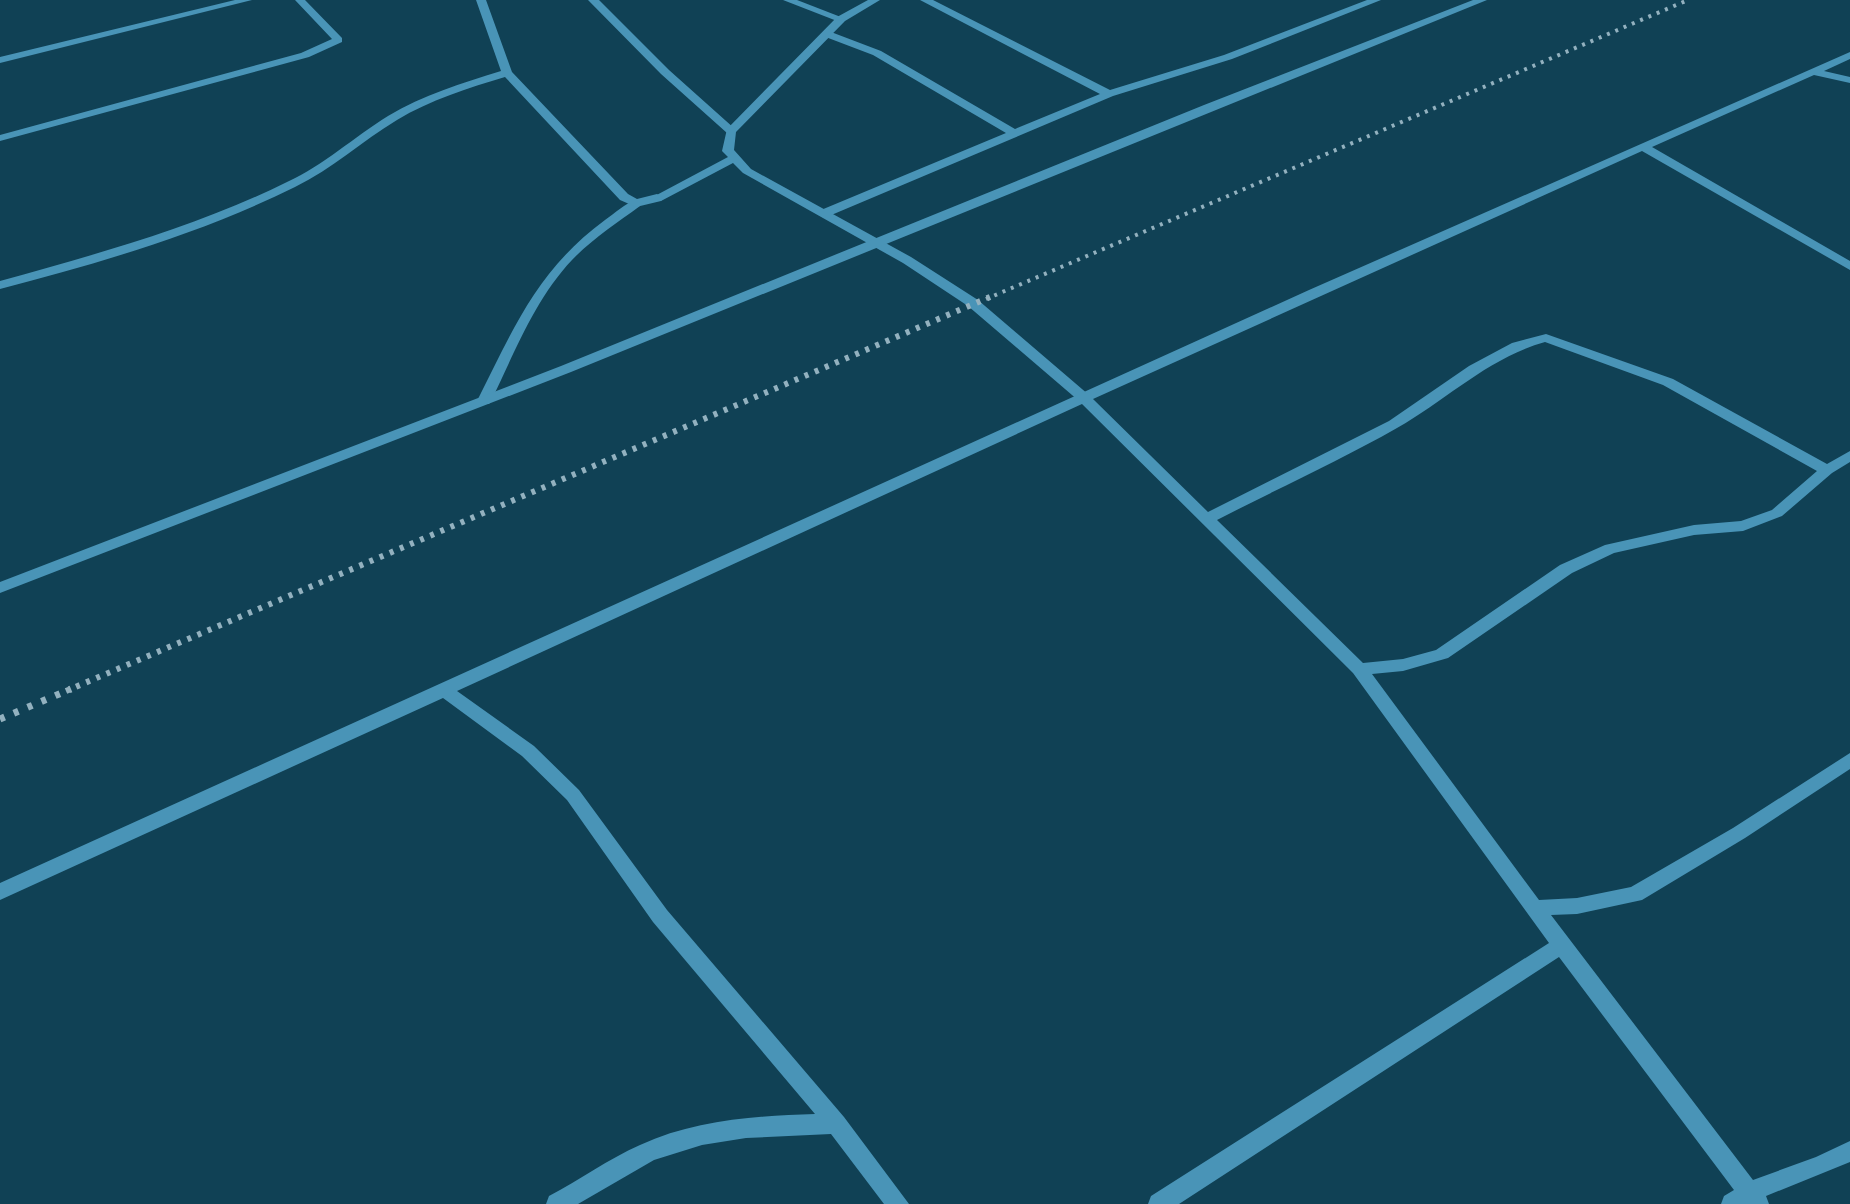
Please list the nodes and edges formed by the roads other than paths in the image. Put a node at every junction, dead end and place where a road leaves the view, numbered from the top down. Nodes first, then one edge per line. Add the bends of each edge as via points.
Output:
1 (247, 0) edge
2 (300, 0) edge
3 (481, 0) edge
4 (593, 0) edge
5 (788, 0) edge
6 (875, 0) edge
7 (925, 0) edge
8 (1376, 0) edge
9 (1482, 0) edge
10 (841, 19) junction
11 (827, 34) junction
12 (1850, 55) edge
13 (0, 60) edge
14 (1816, 72) junction
15 (507, 73) junction
16 (1850, 80) edge
17 (1109, 94) junction
18 (731, 131) junction
19 (1014, 133) junction
20 (0, 138) edge
21 (1643, 147) junction
22 (733, 159) junction
23 (636, 203) junction
24 (825, 213) junction
25 (878, 243) junction
26 (1850, 266) edge
27 (0, 285) edge
28 (1084, 398) junction
29 (484, 401) junction
30 (1850, 456) edge
31 (1827, 470) junction
32 (1208, 518) junction
33 (0, 588) edge
34 (1359, 669) junction
35 (443, 689) junction
36 (1850, 760) edge
37 (0, 892) edge
38 (1535, 908) junction
39 (1561, 946) junction
40 (836, 1124) junction
41 (1850, 1151) edge
42 (1746, 1200) edge
43 (557, 1204) edge
44 (898, 1204) edge
45 (1159, 1204) edge

1 - 13 street
2 - 20 street via 338,40 305,55
3 - 15 street
4 - 18 street
5 - 10 street
6 - 10 street
7 - 17 street
8 - 17 street via 1228,57
9 - 25 street
10 - 11 street
11 - 18 street
11 - 19 street via 877,53
12 - 14 street
14 - 16 street
14 - 21 street
15 - 23 street via 624,197
15 - 27 street via 426,101 293,184 226,214
17 - 19 street
18 - 22 street via 728,151
19 - 24 street
21 - 26 street
21 - 28 street
22 - 23 street via 657,198
22 - 24 street
23 - 29 street via 559,268
24 - 25 street
25 - 28 street via 973,303
25 - 29 street
28 - 32 street
28 - 35 street
29 - 33 street
30 - 31 street
31 - 32 street via 1668,382 1546,338 1517,346 1394,424
31 - 34 street via 1777,513 1743,526 1694,530 1610,549 1566,569 1442,654
32 - 34 street
34 - 38 street
35 - 37 street
35 - 40 street via 528,751 573,795 660,916
36 - 38 street via 1635,894
38 - 39 street
39 - 42 street
39 - 45 street
40 - 43 street via 765,1125 659,1147
40 - 44 street
41 - 42 street

